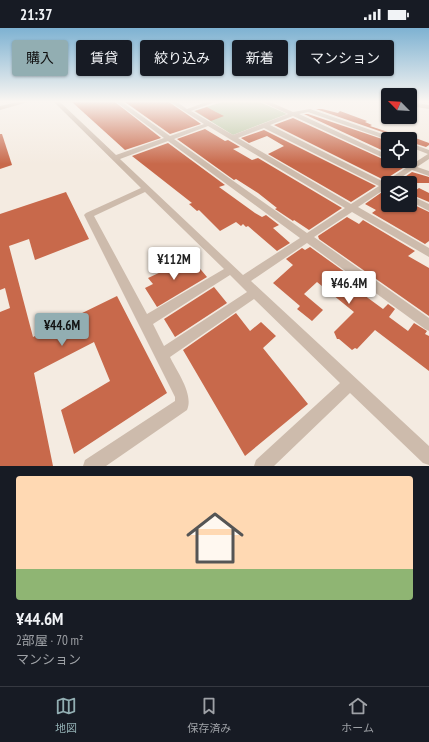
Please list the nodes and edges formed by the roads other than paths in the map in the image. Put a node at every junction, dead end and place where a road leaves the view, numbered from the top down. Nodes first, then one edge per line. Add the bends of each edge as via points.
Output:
1 (78, 122) edge
2 (145, 122) edge
3 (207, 122) edge
4 (274, 122) edge
5 (310, 122) edge
6 (344, 122) edge
7 (210, 124) junction
8 (266, 126) junction
9 (381, 135) edge
10 (233, 138) junction
11 (167, 139) junction
12 (417, 148) edge
13 (429, 152) edge
14 (381, 155) edge
15 (115, 158) junction
16 (427, 159) edge
17 (417, 165) edge
18 (411, 168) joint
19 (429, 174) edge
20 (399, 176) edge
21 (381, 181) edge
22 (147, 188) junction
23 (381, 188) edge
24 (417, 202) edge
25 (352, 208) junction
26 (429, 208) edge
27 (307, 238) junction
28 (429, 253) edge
29 (232, 269) junction
30 (244, 280) junction
31 (255, 292) junction
32 (144, 323) junction
33 (429, 325) edge
34 (162, 355) junction
35 (350, 384) junction
36 (429, 457) edge
37 (91, 466) edge
38 (262, 466) edge

1 - 15 street
2 - 11 street
3 - 7 street
4 - 8 street
5 - 14 street
6 - 9 street
7 - 10 street
7 - 11 street
8 - 10 street
8 - 21 street
10 - 25 street
11 - 15 street
11 - 27 street
12 - 13 street
15 - 22 street
16 - 17 street
18 - 19 street
18 - 20 street
22 - 29 street
22 - 32 street via 89,215
23 - 25 street
24 - 26 street
25 - 27 street
25 - 28 street
27 - 30 street
27 - 33 street
29 - 30 street
29 - 32 street
30 - 31 street
31 - 34 street
31 - 35 street
32 - 34 street
34 - 37 street via 182,397 182,405
35 - 36 street
35 - 38 street

